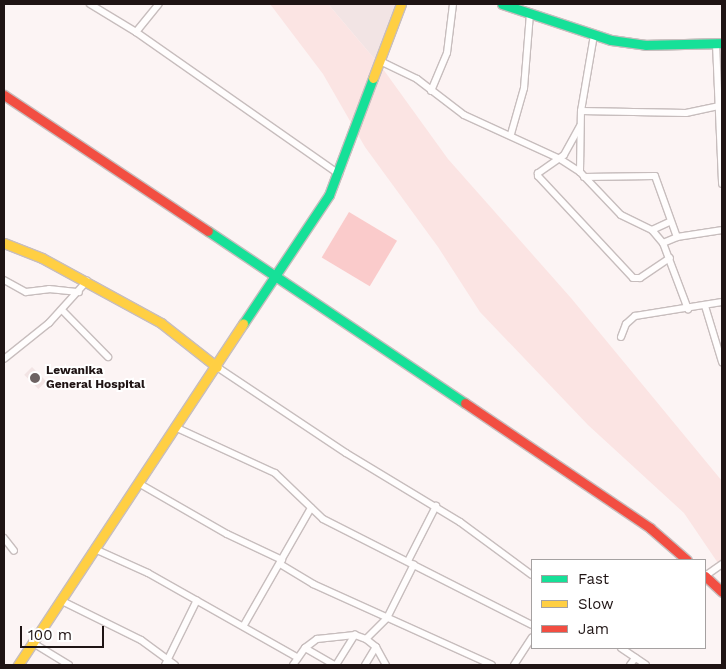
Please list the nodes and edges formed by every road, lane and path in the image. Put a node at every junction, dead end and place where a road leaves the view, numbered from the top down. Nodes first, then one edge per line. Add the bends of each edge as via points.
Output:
1 (90, 4) edge
2 (159, 4) edge
3 (401, 4) edge
4 (453, 4) edge
5 (502, 4) edge
6 (530, 13) junction
7 (136, 32) junction
8 (594, 35) junction
9 (719, 43) edge
10 (380, 61) junction
11 (431, 91) junction
12 (4, 95) edge
13 (718, 106) junction
14 (581, 111) junction
15 (580, 126) junction
16 (511, 134) junction
17 (560, 159) junction
18 (339, 174) junction
19 (582, 175) junction
20 (722, 184) edge
21 (669, 222) junction
22 (652, 230) junction
23 (722, 230) edge
24 (677, 237) junction
25 (664, 242) junction
26 (4, 243) edge
27 (670, 258) junction
28 (276, 279) junction
29 (4, 280) edge
30 (87, 281) junction
31 (78, 292) junction
32 (722, 302) edge
33 (705, 306) junction
34 (688, 309) junction
35 (62, 310) junction
36 (621, 337) dead end
37 (108, 357) dead end
38 (4, 359) edge
39 (722, 362) edge
40 (217, 367) junction
41 (176, 428) junction
42 (140, 484) junction
43 (436, 506) junction
44 (311, 508) junction
45 (4, 538) edge
46 (97, 550) junction
47 (14, 552) dead end
48 (686, 559) edge
49 (281, 562) junction
50 (411, 562) junction
51 (722, 564) edge
52 (531, 573) edge
53 (706, 575) edge
54 (706, 577) edge
55 (722, 592) edge
56 (197, 600) junction
57 (62, 601) junction
58 (387, 618) junction
59 (531, 624) edge
60 (244, 625) junction
61 (355, 635) junction
62 (366, 639) junction
63 (531, 639) edge
64 (33, 643) junction
65 (376, 647) junction
66 (305, 648) junction
67 (622, 649) edge
68 (298, 658) junction
69 (635, 658) junction
70 (167, 663) edge
71 (18, 665) edge
72 (69, 665) edge
73 (175, 665) edge
74 (293, 665) edge
75 (336, 665) edge
76 (365, 665) edge
77 (386, 665) edge
78 (492, 665) edge
79 (514, 665) edge
80 (630, 665) edge
81 (646, 665) edge

1 - 7 street
2 - 7 street
3 - 10 street
4 - 11 street via 448,48
5 - 6 street
6 - 8 street
6 - 16 street via 524,88
7 - 18 street
8 - 9 street via 646,44
8 - 14 street
9 - 13 street
10 - 11 street via 410,74
10 - 18 street
11 - 16 street via 464,115
12 - 28 street
13 - 14 street via 686,113
13 - 20 street
14 - 15 street
15 - 17 street
15 - 19 street
16 - 17 street
17 - 19 street
17 - 27 street via 537,174 627,273 640,278
18 - 28 street via 310,229
19 - 21 street via 655,176 661,186
19 - 22 street via 621,215
21 - 22 street
21 - 24 street
22 - 25 street
23 - 24 street
24 - 25 street
25 - 27 street
26 - 30 street
27 - 34 street
28 - 40 street
28 - 48 street via 626,512
29 - 31 street via 26,292 49,289
30 - 31 street
30 - 40 street via 161,323
31 - 35 street
32 - 33 street
33 - 34 street
33 - 39 street
34 - 36 street via 635,316
35 - 37 street
35 - 38 street
40 - 41 street
40 - 43 street via 346,453
41 - 42 street
41 - 44 street via 275,473 292,486
42 - 46 street
42 - 49 street
43 - 50 street
43 - 52 street
44 - 49 street
44 - 50 street via 323,519
45 - 47 street
46 - 56 street
46 - 57 street
49 - 58 street via 313,584
49 - 60 street
50 - 58 street
50 - 59 street
51 - 53 street
54 - 55 street
56 - 60 street
56 - 70 street
57 - 64 street
57 - 70 street via 141,640
58 - 62 street
58 - 78 street
60 - 68 street
61 - 62 street
61 - 66 street via 316,639
61 - 75 street
62 - 65 street
63 - 79 street
64 - 71 street
64 - 72 street
65 - 76 street
65 - 77 street
66 - 68 street
66 - 75 street
67 - 69 street
68 - 74 street
69 - 80 street
69 - 81 street
70 - 73 street

